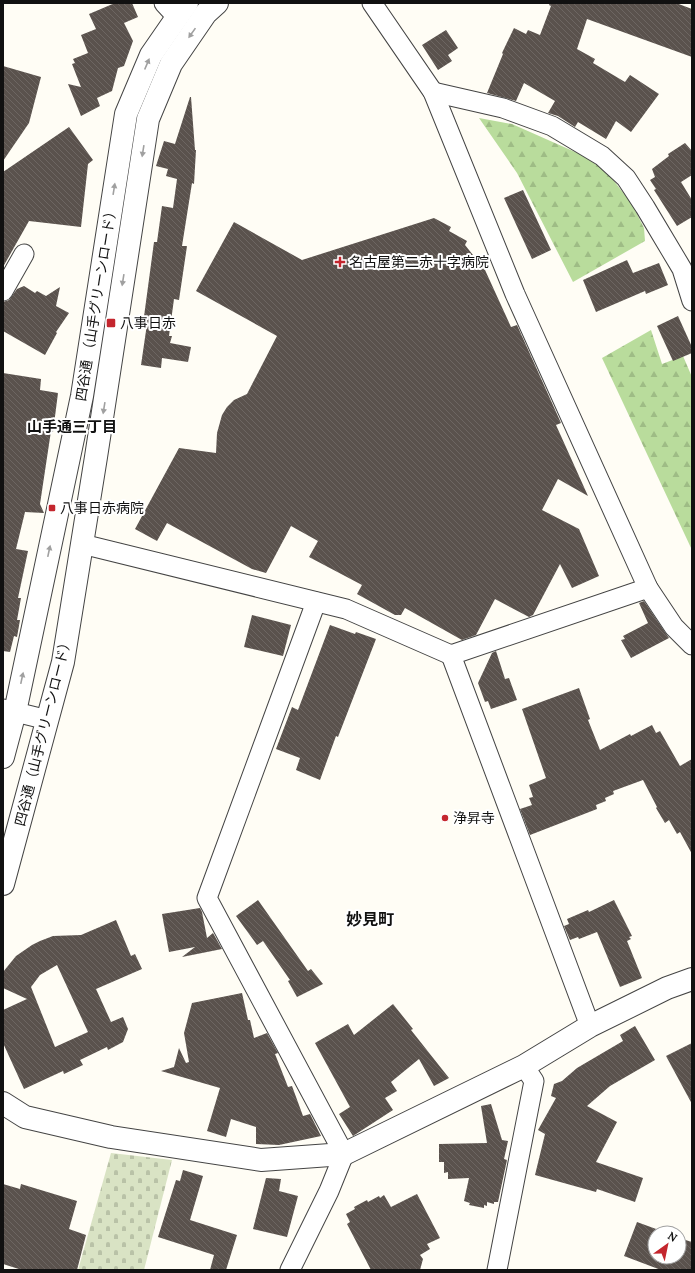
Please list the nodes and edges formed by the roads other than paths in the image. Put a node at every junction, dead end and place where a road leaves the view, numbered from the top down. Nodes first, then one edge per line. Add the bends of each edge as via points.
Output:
1 (217, 3) edge
2 (372, 3) edge
3 (176, 8) edge
4 (433, 92) junction
5 (24, 254) dead end
6 (3, 291) edge
7 (692, 301) edge
8 (82, 544) junction
9 (648, 588) junction
10 (316, 602) junction
11 (692, 645) edge
12 (451, 655) junction
13 (9, 710) edge
14 (48, 720) junction
15 (3, 757) edge
16 (3, 884) edge
17 (692, 979) edge
18 (590, 1026) junction
19 (524, 1066) junction
20 (3, 1103) edge
21 (344, 1154) junction
22 (290, 1270) edge
23 (497, 1270) edge

1 -> 8 street, 四谷通（山手グリーンロード） via 206,13 171,64 148,119
2 - 4 street
13 -> 3 street, 四谷通 （山手グリーンロード） via 82,396 126,114 151,55
4 - 7 street via 503,108 552,126 602,156 626,178 645,207 682,269
4 - 9 street via 515,294
5 - 6 street
8 - 10 street
8 - 14 street, 四谷通（山手グリーンロード） via 64,662
9 - 11 street via 674,626
9 - 12 street
10 - 12 street via 346,609
10 - 21 street via 207,898
12 - 18 street
13 - 14 street
13 - 15 street, 四谷通 （山手グリーンロード）
14 - 16 street, 四谷通（山手グリーンロード）
17 - 18 street via 667,988
18 - 19 street
19 - 21 street
19 - 23 street via 534,1081
20 - 21 street via 25,1117 111,1137 261,1160
21 - 22 street via 329,1191

